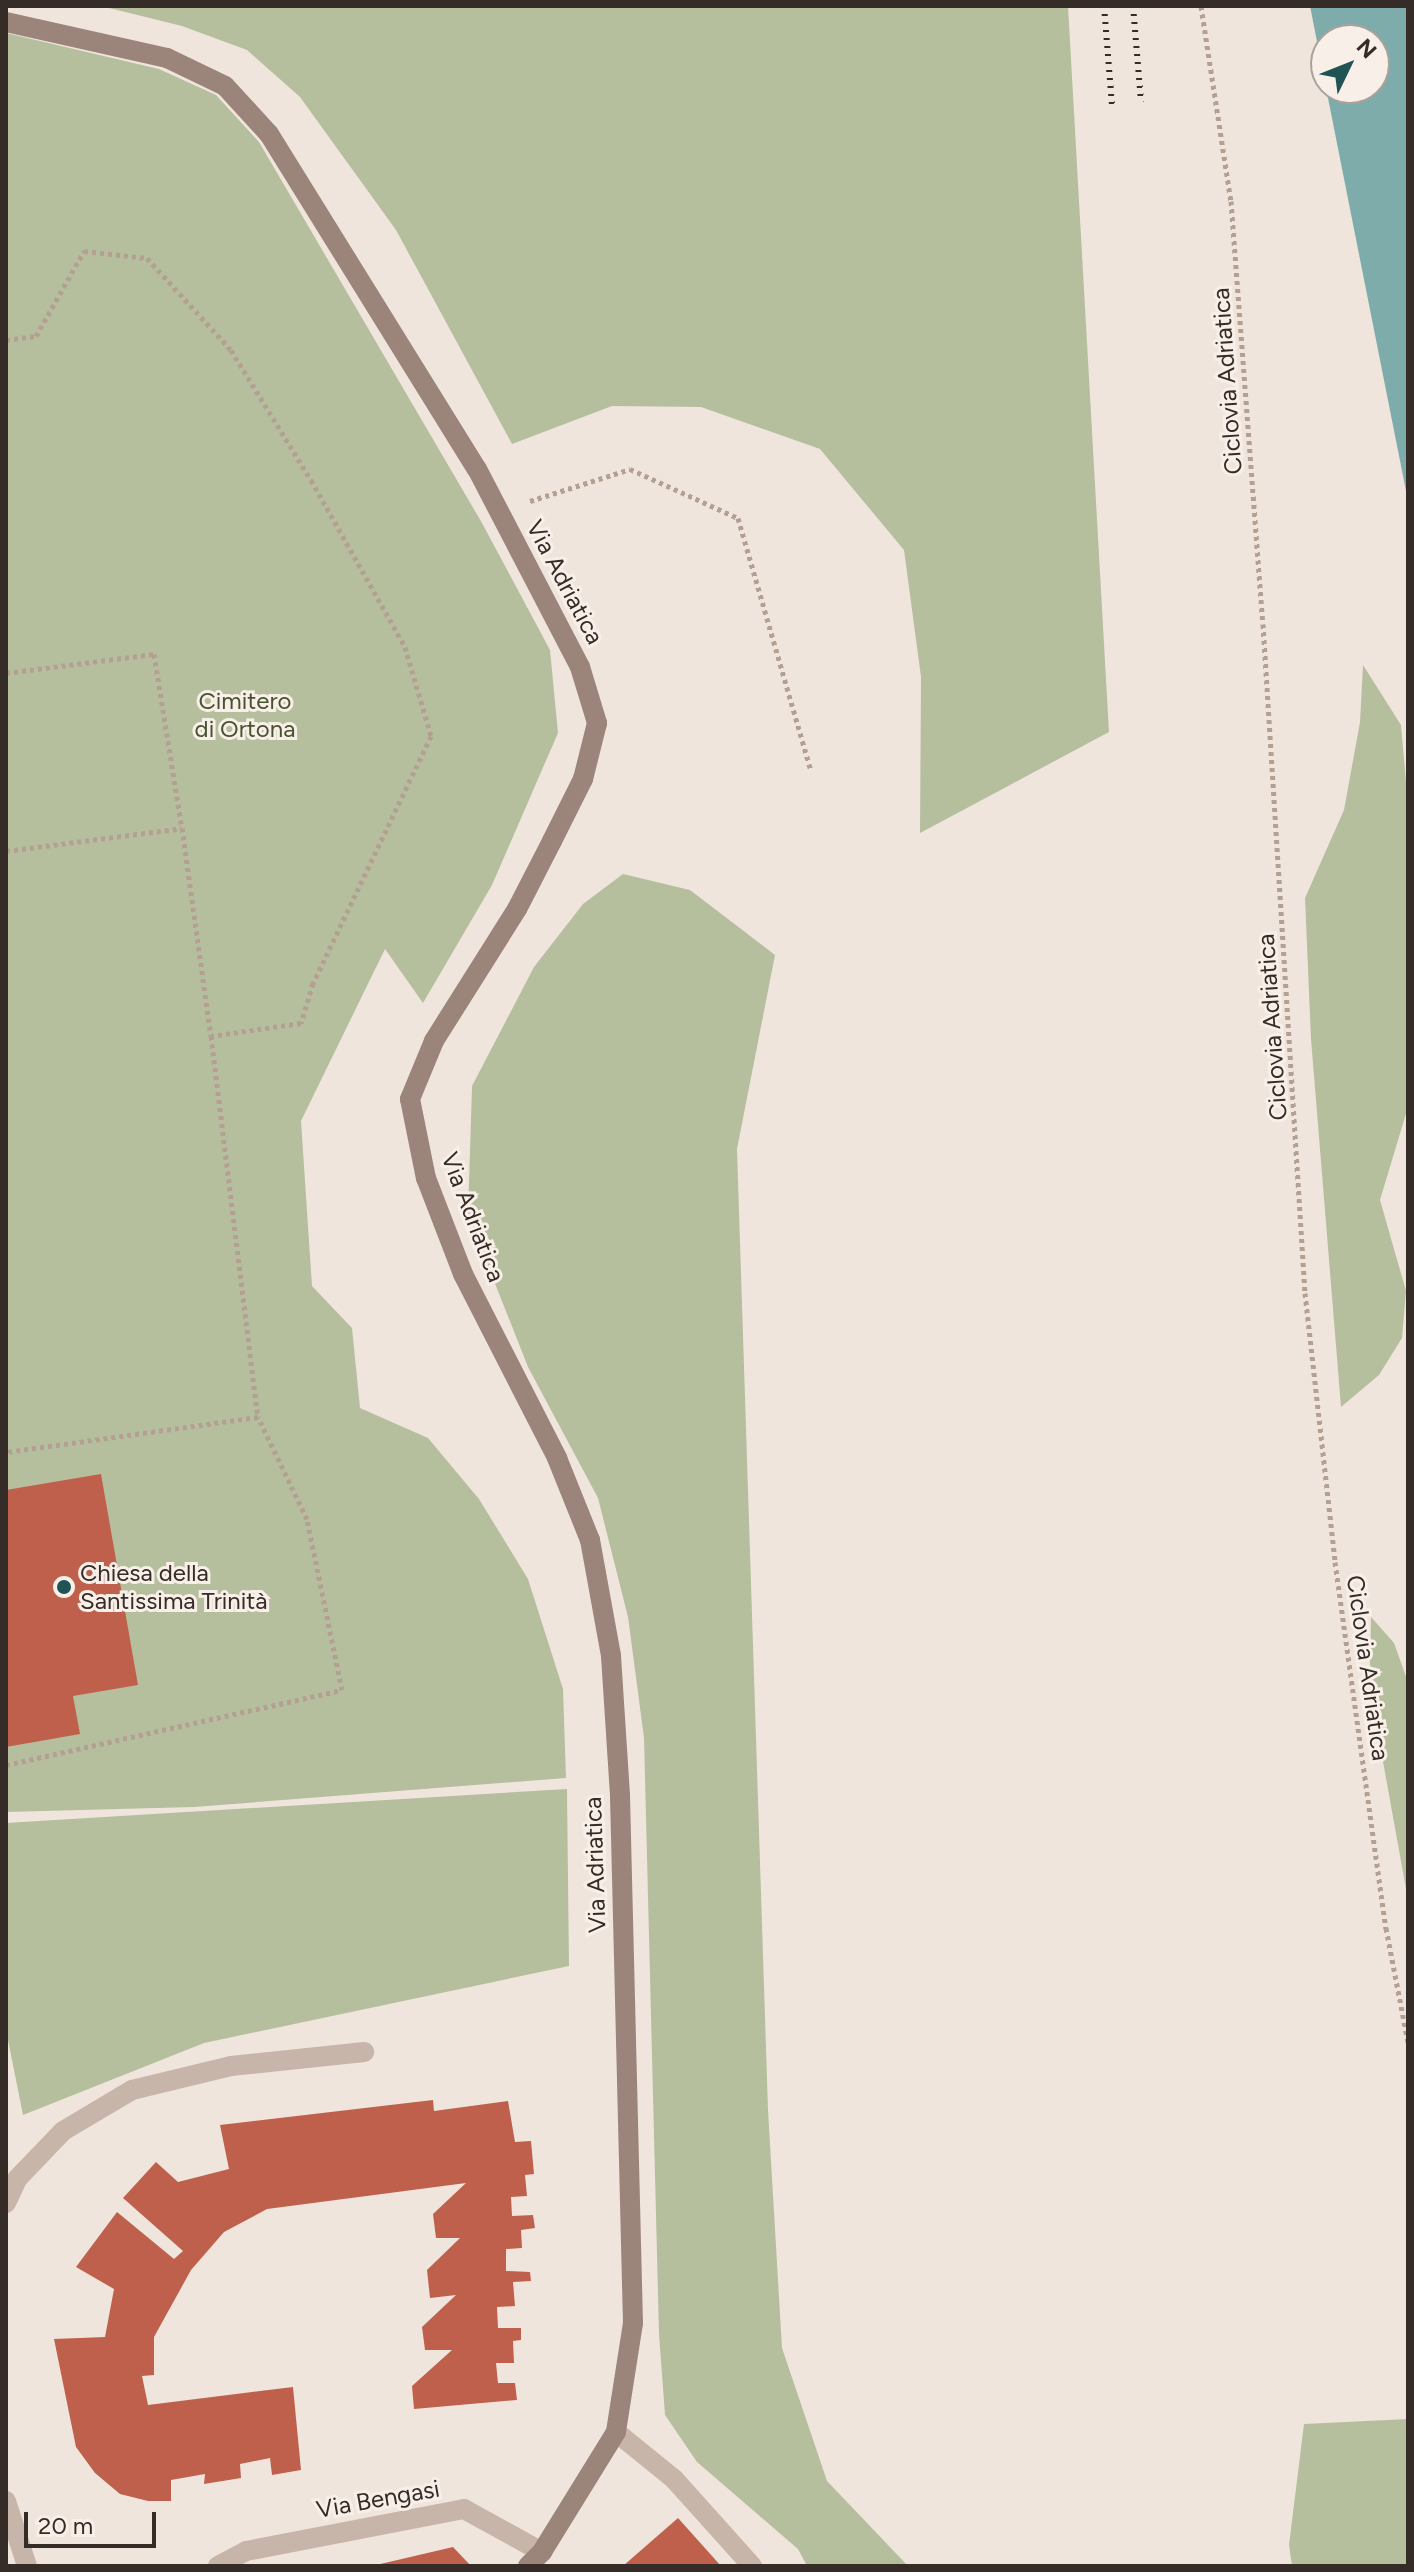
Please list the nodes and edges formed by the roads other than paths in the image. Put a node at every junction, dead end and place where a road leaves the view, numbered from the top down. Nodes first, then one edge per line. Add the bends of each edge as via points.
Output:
1 (6, 22) edge
2 (364, 2052) dead end
3 (6, 2203) edge
4 (616, 2432) junction
5 (6, 2501) edge
6 (535, 2559) edge
7 (27, 2566) edge
8 (218, 2566) edge
9 (752, 2566) edge

1 - 4 main road, Via Adriatica via 167,58 225,86 269,134 477,469 580,667 597,723 577,792 517,909 434,1041 410,1099 426,1178 463,1274 557,1458 590,1540 611,1656 620,1796 633,2323
2 - 3 street via 231,2066 132,2090 63,2131 17,2179
4 - 6 main road, Via Adriatica
4 - 9 street via 674,2479
5 - 7 street
6 - 8 street, Via Bengasi via 464,2509 246,2551

